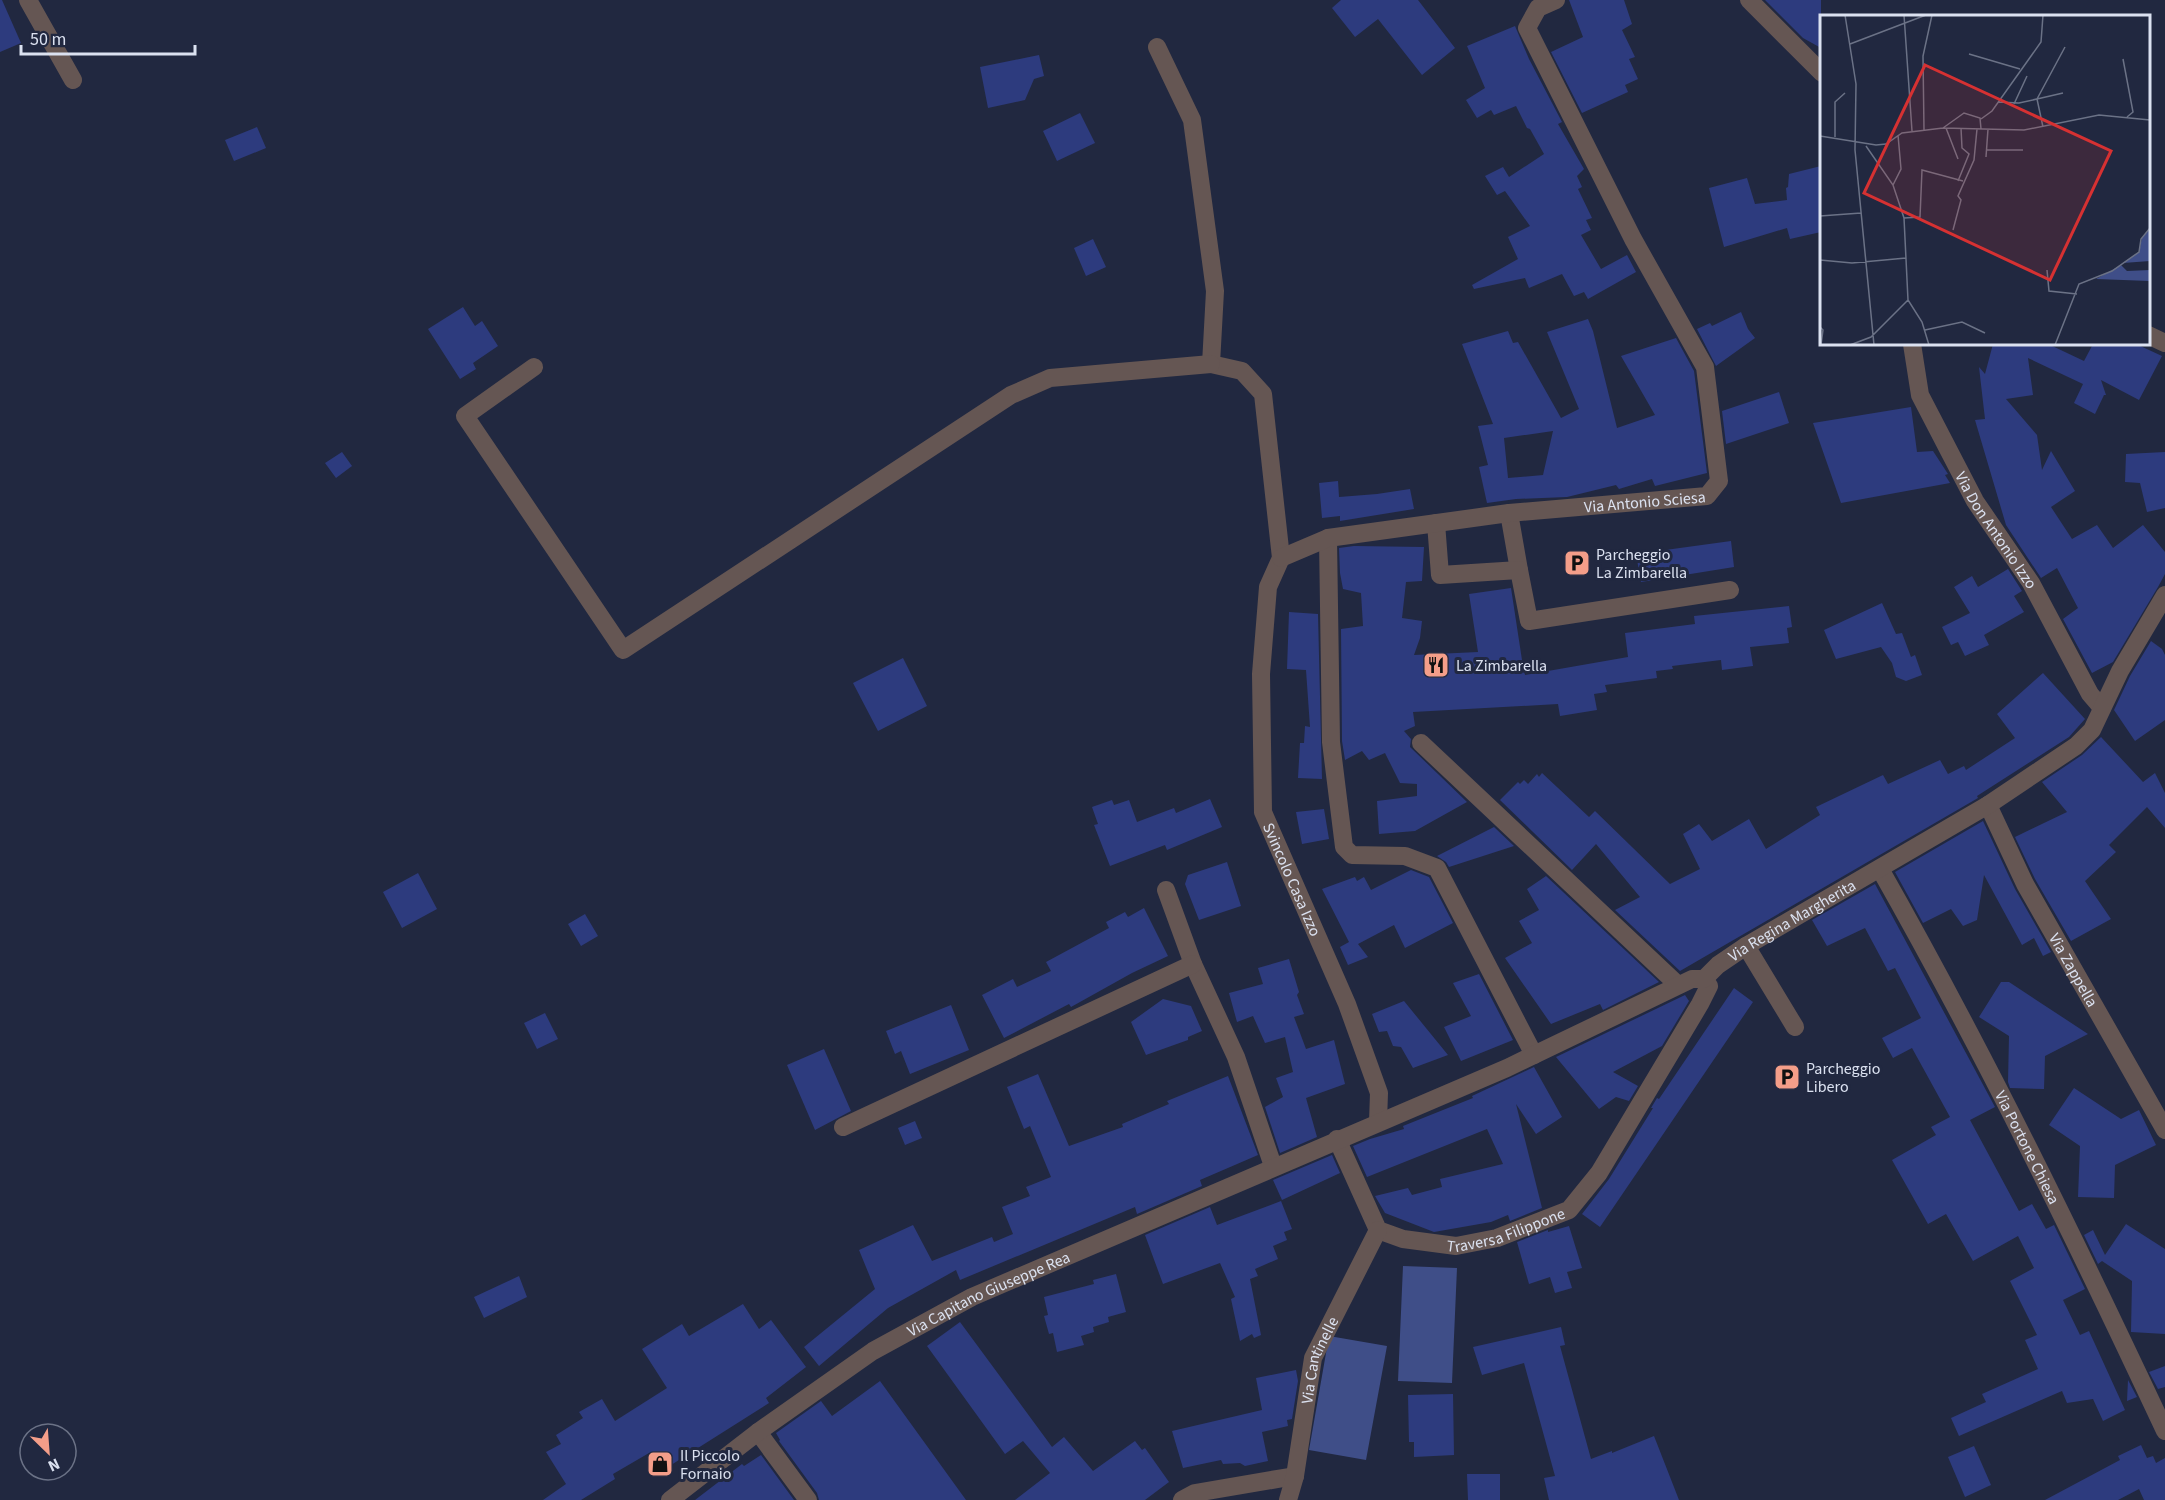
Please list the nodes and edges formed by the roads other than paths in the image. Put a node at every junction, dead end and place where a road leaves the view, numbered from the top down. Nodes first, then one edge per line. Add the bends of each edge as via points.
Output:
1 (28, 0) edge
2 (1556, 0) edge
3 (1749, 0) edge
4 (1157, 46) dead end
5 (1820, 72) edge
6 (73, 80) dead end
7 (2150, 335) edge
8 (2165, 343) edge
9 (1912, 345) edge
10 (1210, 364) junction
11 (534, 367) dead end
12 (1509, 513) junction
13 (1436, 523) junction
14 (1328, 538) junction
15 (1281, 558) junction
16 (1519, 570) junction
17 (1730, 590) dead end
18 (2162, 607) edge
19 (2102, 708) junction
20 (1421, 743) dead end
21 (1988, 806) junction
22 (1880, 869) junction
23 (1166, 890) dead end
24 (1746, 946) junction
25 (1193, 964) junction
26 (1704, 979) junction
27 (1678, 985) junction
28 (1795, 1027) dead end
29 (1534, 1055) junction
30 (1378, 1122) junction
31 (843, 1127) dead end
32 (2165, 1130) edge
33 (1337, 1139) junction
34 (1273, 1166) junction
35 (1378, 1230) junction
36 (2165, 1431) edge
37 (758, 1432) junction
38 (1295, 1476) junction
39 (670, 1500) edge
40 (808, 1500) edge
41 (1182, 1500) edge
42 (1288, 1500) edge

1 - 6 street
2 - 12 street, Via Antonio Sciesa via 1538,8 1527,28 1633,239 1705,367 1719,481 1707,496
3 - 5 street
4 - 10 street via 1192,120 1215,291
7 - 8 street
9 - 19 street, Via Don Antonio Izzo via 1920,395 1975,501 2031,583 2090,694
10 - 11 street via 1050,378 1011,395 623,650 465,416
10 - 15 street via 1242,371 1263,394
12 - 13 street, Via Antonio Sciesa
12 - 16 street
13 - 14 street, Via Antonio Sciesa
13 - 16 street via 1440,575
14 - 15 street, Via Antonio Sciesa
14 - 29 street via 1331,742 1344,847 1352,855 1406,856 1437,868
15 - 30 street, Svincolo Casa Izzo via 1268,587 1262,663 1263,812 1347,1005 1379,1093
16 - 17 street via 1529,621
18 - 19 street, Via Regina Margherita via 2120,671
19 - 21 street, Via Regina Margherita via 2092,730 2076,746
20 - 27 street
21 - 22 street, Via Regina Margherita
21 - 32 street, Via Zappella via 2025,884
22 - 24 street, Via Regina Margherita
22 - 36 street, Via Portone Chiesa via 1994,1078
23 - 25 street
24 - 26 street, Via Regina Margherita
24 - 28 street
25 - 31 street
25 - 34 street via 1236,1057
26 - 27 street, Via Regina Margherita
26 - 35 street, Traversa Filippone via 1709,986 1700,1004 1599,1173 1569,1210 1497,1238 1456,1246 1403,1239
27 - 29 street, Via Regina Margherita
29 - 30 street, Via Regina Margherita
30 - 33 street, Via Regina Margherita
33 - 34 street, Via Capitano Giuseppe Rea
33 - 35 street
34 - 37 street, Via Capitano Giuseppe Rea via 923,1322 873,1351
35 - 38 street, Via Cantinelle via 1313,1358
37 - 39 street, Via Capitano Giuseppe Rea
37 - 40 street
38 - 41 street via 1195,1493
38 - 42 street, Via Cantinelle

